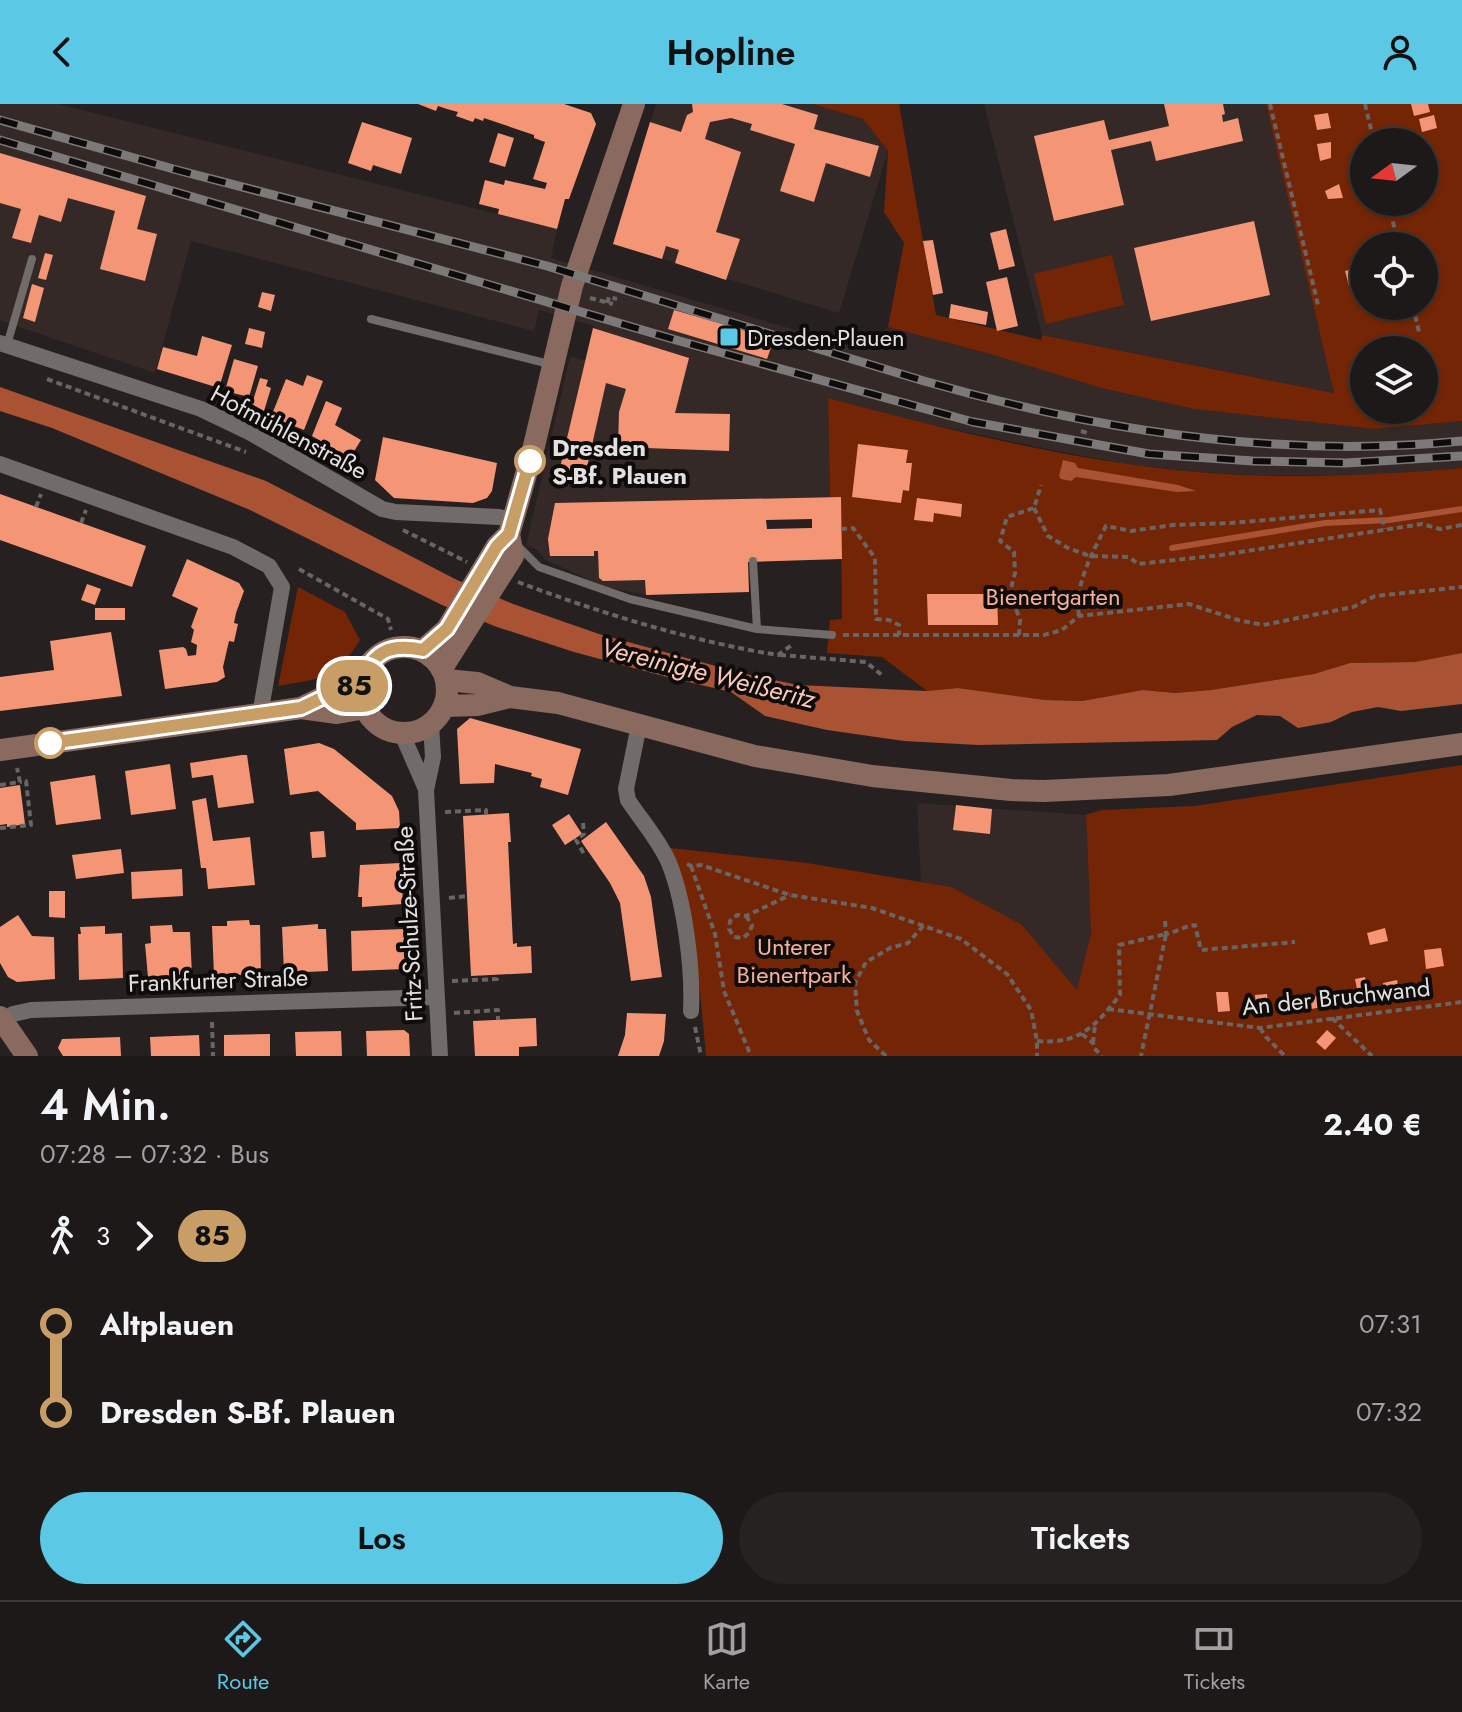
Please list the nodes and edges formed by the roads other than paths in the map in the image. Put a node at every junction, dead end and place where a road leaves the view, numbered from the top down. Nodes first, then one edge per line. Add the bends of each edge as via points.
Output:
1 (631, 105) edge
2 (32, 259) dead end
3 (371, 319) dead end
4 (3, 345) edge
5 (553, 365) junction
6 (0, 464) edge
7 (512, 527) junction
8 (753, 561) dead end
9 (757, 629) junction
10 (832, 635) road end
11 (438, 646) junction
12 (445, 674) junction
13 (361, 684) junction
14 (510, 697) junction
15 (261, 704) junction
16 (446, 706) junction
17 (301, 708) junction
18 (365, 708) junction
19 (431, 725) junction
20 (639, 725) junction
21 (402, 734) junction
22 (1462, 744) edge
23 (0, 750) edge
24 (426, 790) junction
25 (437, 997) junction
26 (691, 1011) dead end
27 (1, 1019) edge
28 (27, 1056) edge
29 (440, 1056) edge

1 - 5 main road via 572,286
2 - 4 lane
3 - 5 lane
4 - 7 street, Hofmühlenstraße via 201,409 382,509 499,517
5 - 7 main road
6 - 15 street via 199,533 261,561 282,587
7 - 9 lane via 522,553 539,567 630,599
7 - 11 main road via 513,556 503,576
8 - 9 lane
9 - 10 lane
11 - 12 main road
11 - 13 main road via 387,650 375,657
12 - 14 main road
12 - 16 main road
13 - 17 main road
13 - 18 main road
14 - 16 main road
14 - 20 main road via 558,703
15 - 17 main road
15 - 23 main road
16 - 19 main road
17 - 18 main road via 337,713
18 - 21 main road via 373,721
19 - 21 main road
19 - 24 street, Fritz-Schulze-Straße via 433,757
20 - 22 main road via 791,763 924,782 1044,791 1169,785
20 - 26 street via 626,789 669,863 691,980
21 - 24 street, Fritz-Schulze-Straße
24 - 25 street, Fritz-Schulze-Straße
25 - 27 street, Frankfurter Straße via 31,1010
25 - 29 street, Fritz-Schulze-Straße
27 - 28 main road

